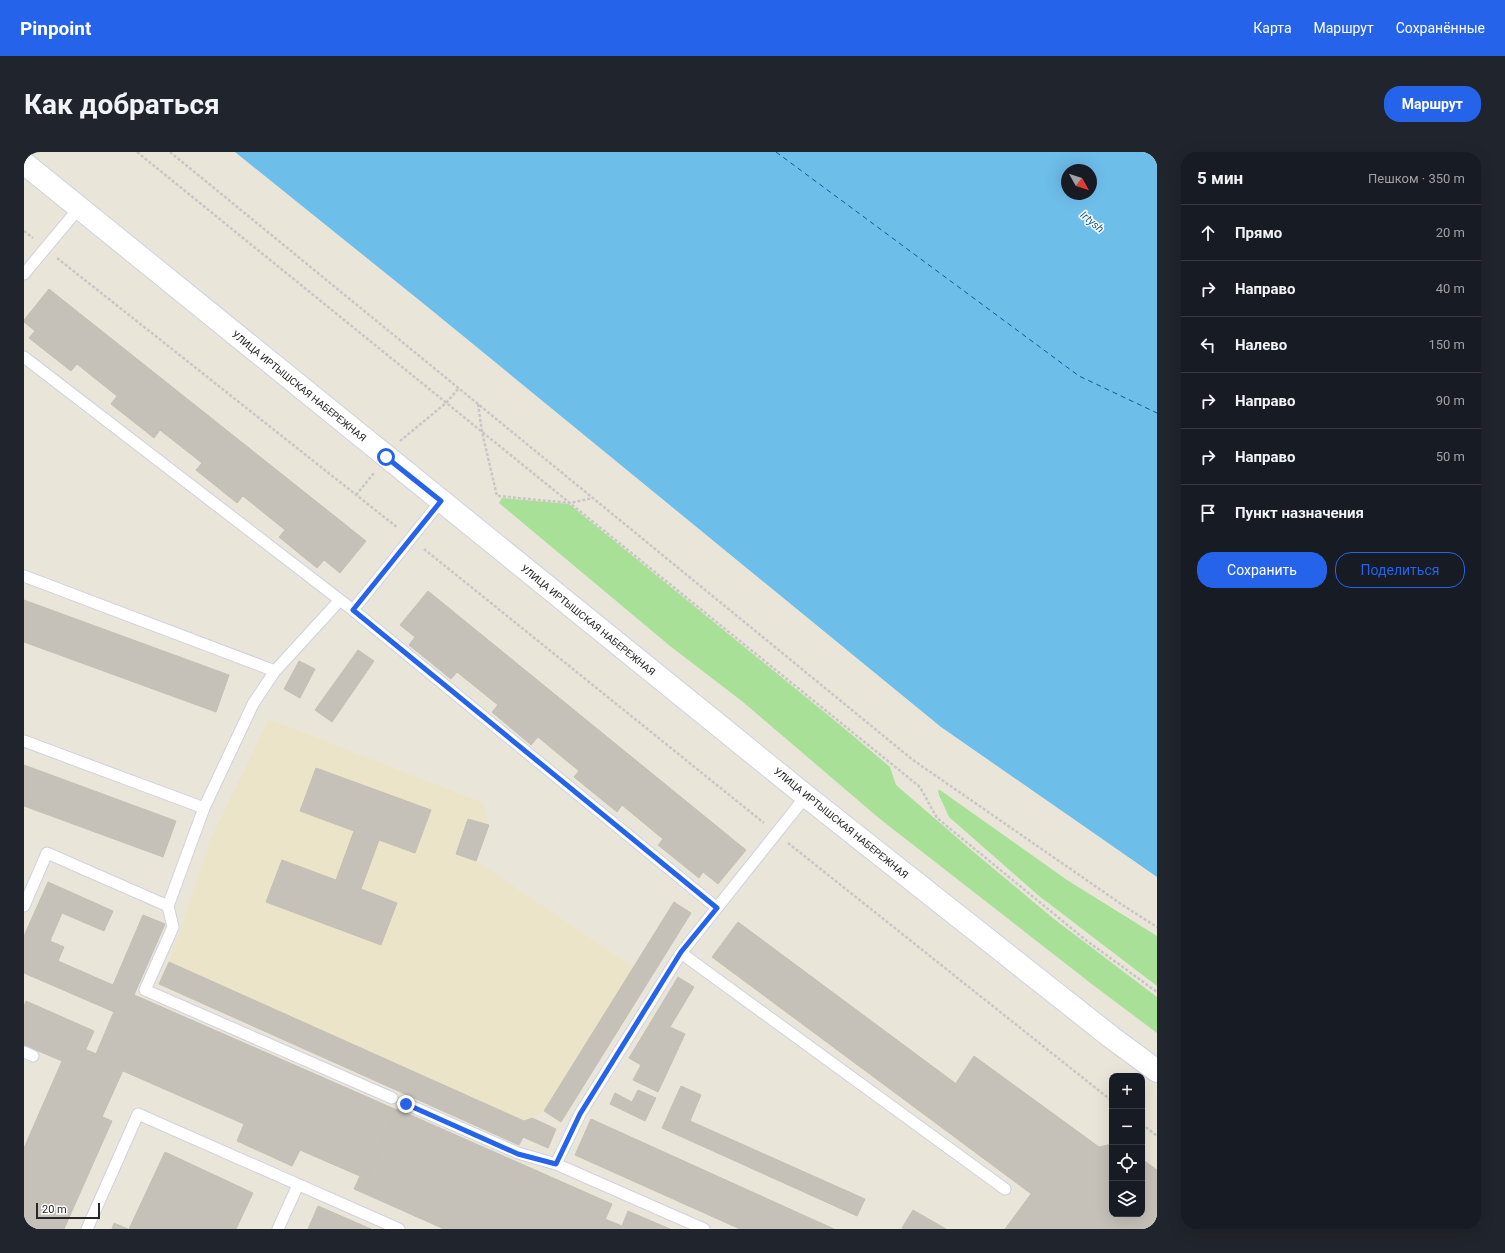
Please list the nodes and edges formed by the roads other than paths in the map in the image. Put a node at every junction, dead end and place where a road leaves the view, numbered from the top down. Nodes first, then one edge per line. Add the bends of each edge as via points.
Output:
1 (24, 163) edge
2 (79, 208) junction
3 (24, 274) edge
4 (24, 356) edge
5 (441, 501) junction
6 (24, 576) edge
7 (340, 600) junction
8 (353, 610) junction
9 (275, 671) junction
10 (24, 741) edge
11 (806, 796) junction
12 (204, 808) junction
13 (24, 906) edge
14 (168, 906) junction
15 (717, 908) junction
16 (681, 952) junction
17 (1157, 1071) edge
18 (392, 1098) dead end
19 (406, 1104) dead end
20 (556, 1164) junction
21 (298, 1185) junction
22 (1005, 1189) dead end
23 (87, 1229) edge
24 (278, 1229) edge
25 (399, 1229) edge
26 (704, 1229) edge

1 - 2 main road, УЛИЦА ИРТЫШСКАЯ НАБЕРЕЖНАЯ
2 - 3 lane
2 - 5 main road, УЛИЦА ИРТЫШСКАЯ НАБЕРЕЖНАЯ
4 - 7 lane
5 - 8 lane
5 - 11 main road, УЛИЦА ИРТЫШСКАЯ НАБЕРЕЖНАЯ
6 - 9 lane
7 - 8 lane
7 - 9 lane
8 - 15 lane
9 - 12 lane via 253,704
10 - 12 lane
11 - 15 lane
11 - 17 main road, УЛИЦА ИРТЫШСКАЯ НАБЕРЕЖНАЯ
12 - 14 lane
13 - 14 lane via 47,853
14 - 18 lane via 173,927 145,990
15 - 16 lane
16 - 20 lane via 580,1114
16 - 22 lane
19 - 20 lane via 518,1154
20 - 26 lane
21 - 23 lane via 138,1114
21 - 24 lane
21 - 25 lane

